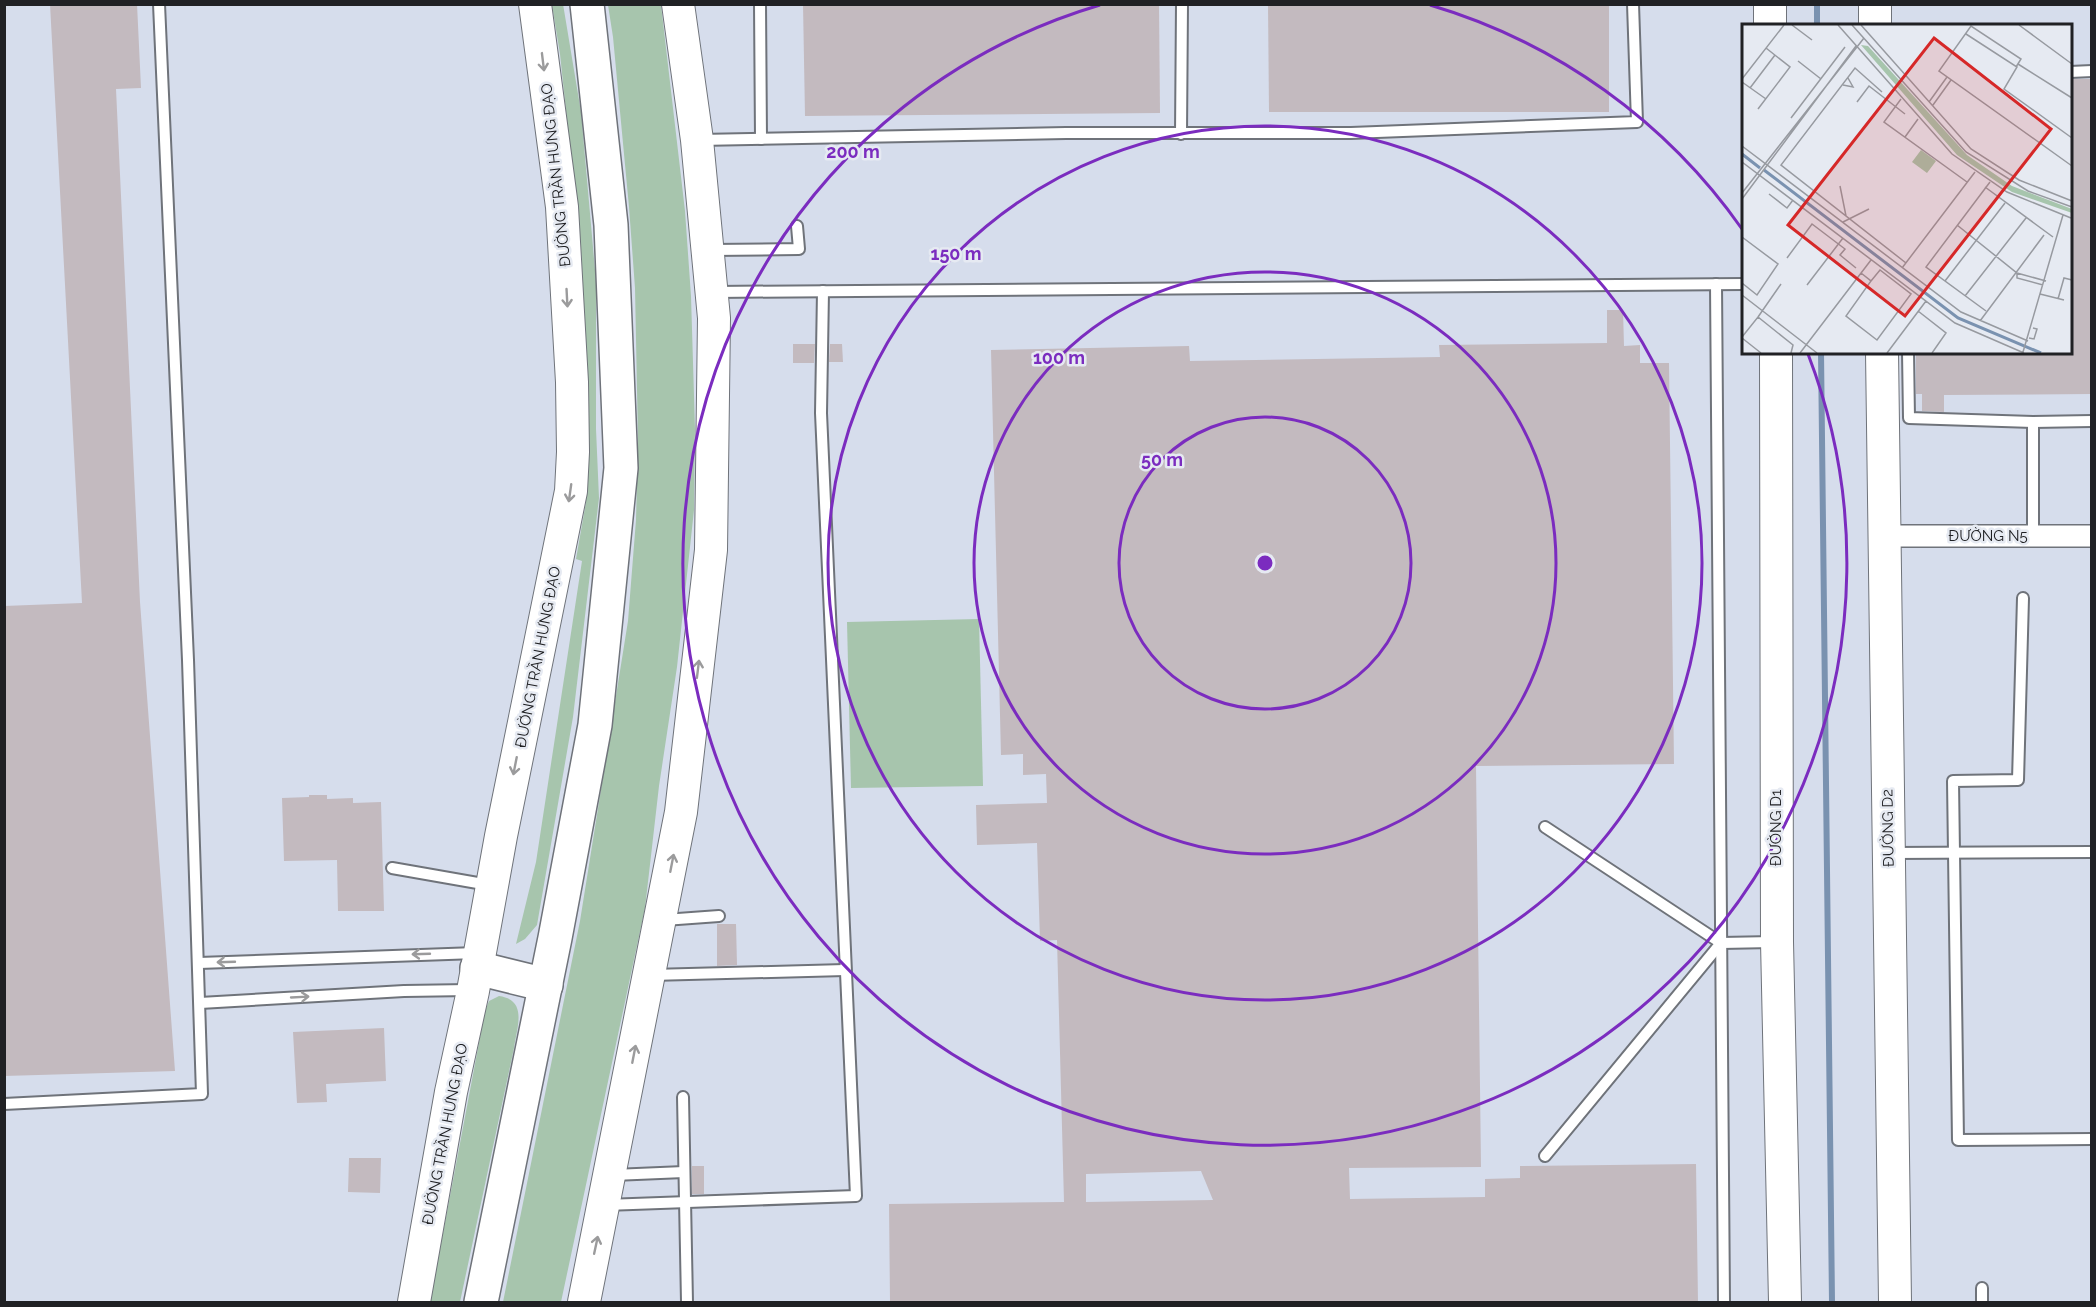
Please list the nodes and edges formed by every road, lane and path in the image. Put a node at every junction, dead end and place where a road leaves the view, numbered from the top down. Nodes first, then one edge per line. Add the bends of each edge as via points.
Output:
1 (159, 4) edge
2 (535, 4) edge
3 (587, 4) edge
4 (678, 4) edge
5 (760, 4) edge
6 (1182, 4) edge
7 (1633, 4) edge
8 (1770, 4) edge
9 (1875, 4) edge
10 (1770, 24) edge
11 (1875, 24) edge
12 (2091, 71) edge
13 (2072, 72) edge
14 (1181, 134) junction
15 (761, 139) junction
16 (697, 140) junction
17 (797, 226) dead end
18 (708, 250) junction
19 (1716, 284) junction
20 (1742, 284) edge
21 (823, 291) junction
22 (712, 292) junction
23 (1776, 354) edge
24 (1882, 354) edge
25 (1908, 354) edge
26 (2091, 421) edge
27 (2032, 422) junction
28 (1885, 536) junction
29 (2033, 536) junction
30 (2091, 536) edge
31 (2023, 598) dead end
32 (1545, 827) dead end
33 (1954, 852) junction
34 (2091, 852) edge
35 (1888, 853) junction
36 (392, 868) dead end
37 (492, 886) junction
38 (719, 916) dead end
39 (660, 921) junction
40 (1777, 942) junction
41 (1721, 943) junction
42 (199, 963) junction
43 (845, 970) junction
44 (476, 971) junction
45 (650, 975) junction
46 (546, 985) junction
47 (200, 1003) junction
48 (683, 1096) dead end
49 (4, 1104) edge
50 (2091, 1139) edge
51 (1545, 1156) dead end
52 (684, 1172) junction
53 (608, 1190) junction
54 (685, 1202) junction
55 (1982, 1288) dead end
56 (414, 1302) edge
57 (481, 1302) edge
58 (584, 1302) edge
59 (687, 1302) edge
60 (1724, 1302) edge
61 (1785, 1302) edge
62 (1895, 1302) edge
63 (1982, 1302) edge

1 - 42 lane
2 -> 37 main road, ĐƯỜNG TRẦN HƯNG ĐẠO via 562,207 573,452 571,490
3 - 46 highway via 611,225 621,468 595,725
4 - 16 main road
5 - 15 lane
6 - 14 lane
7 - 14 lane via 1637,122 1351,133
8 - 10 main road
9 - 11 main road
12 - 13 lane
14 - 15 lane
15 - 16 lane
16 - 18 main road
17 - 18 lane via 799,249
18 - 22 main road
19 - 20 lane
19 - 21 lane
19 - 41 lane
21 - 22 lane
21 - 43 lane via 821,413
39 -> 22 main road via 681,812 711,550
23 - 40 main road, ĐƯỜNG D1
24 - 28 main road, ĐƯỜNG D2
25 - 27 lane via 1909,418
26 - 27 lane
27 - 29 lane
28 - 29 street, ĐƯỜNG N5
28 - 35 main road, ĐƯỜNG D2
29 - 30 street, ĐƯỜNG N5
31 - 33 lane via 2018,780 1953,782
32 - 41 lane
33 - 34 lane
33 - 35 lane
33 - 50 lane via 1958,1140
35 - 62 main road, ĐƯỜNG D2
36 - 37 lane
37 - 44 main road, ĐƯỜNG TRẦN HƯNG ĐẠO
38 - 39 lane
39 - 45 main road
40 - 41 lane
40 - 61 main road, ĐƯỜNG D1
41 - 51 lane
41 - 60 lane
44 -> 42 lane
42 - 47 lane
43 - 45 lane
43 - 54 lane via 856,1196
44 - 46 highway
47 -> 44 lane via 404,991
44 - 56 main road, ĐƯỜNG TRẦN HƯNG ĐẠO
53 -> 45 main road
46 - 57 highway
47 - 49 lane via 202,1094
48 - 52 lane
52 - 53 lane
52 - 54 lane
53 - 54 lane
58 -> 53 main road
54 - 59 lane
55 - 63 lane

